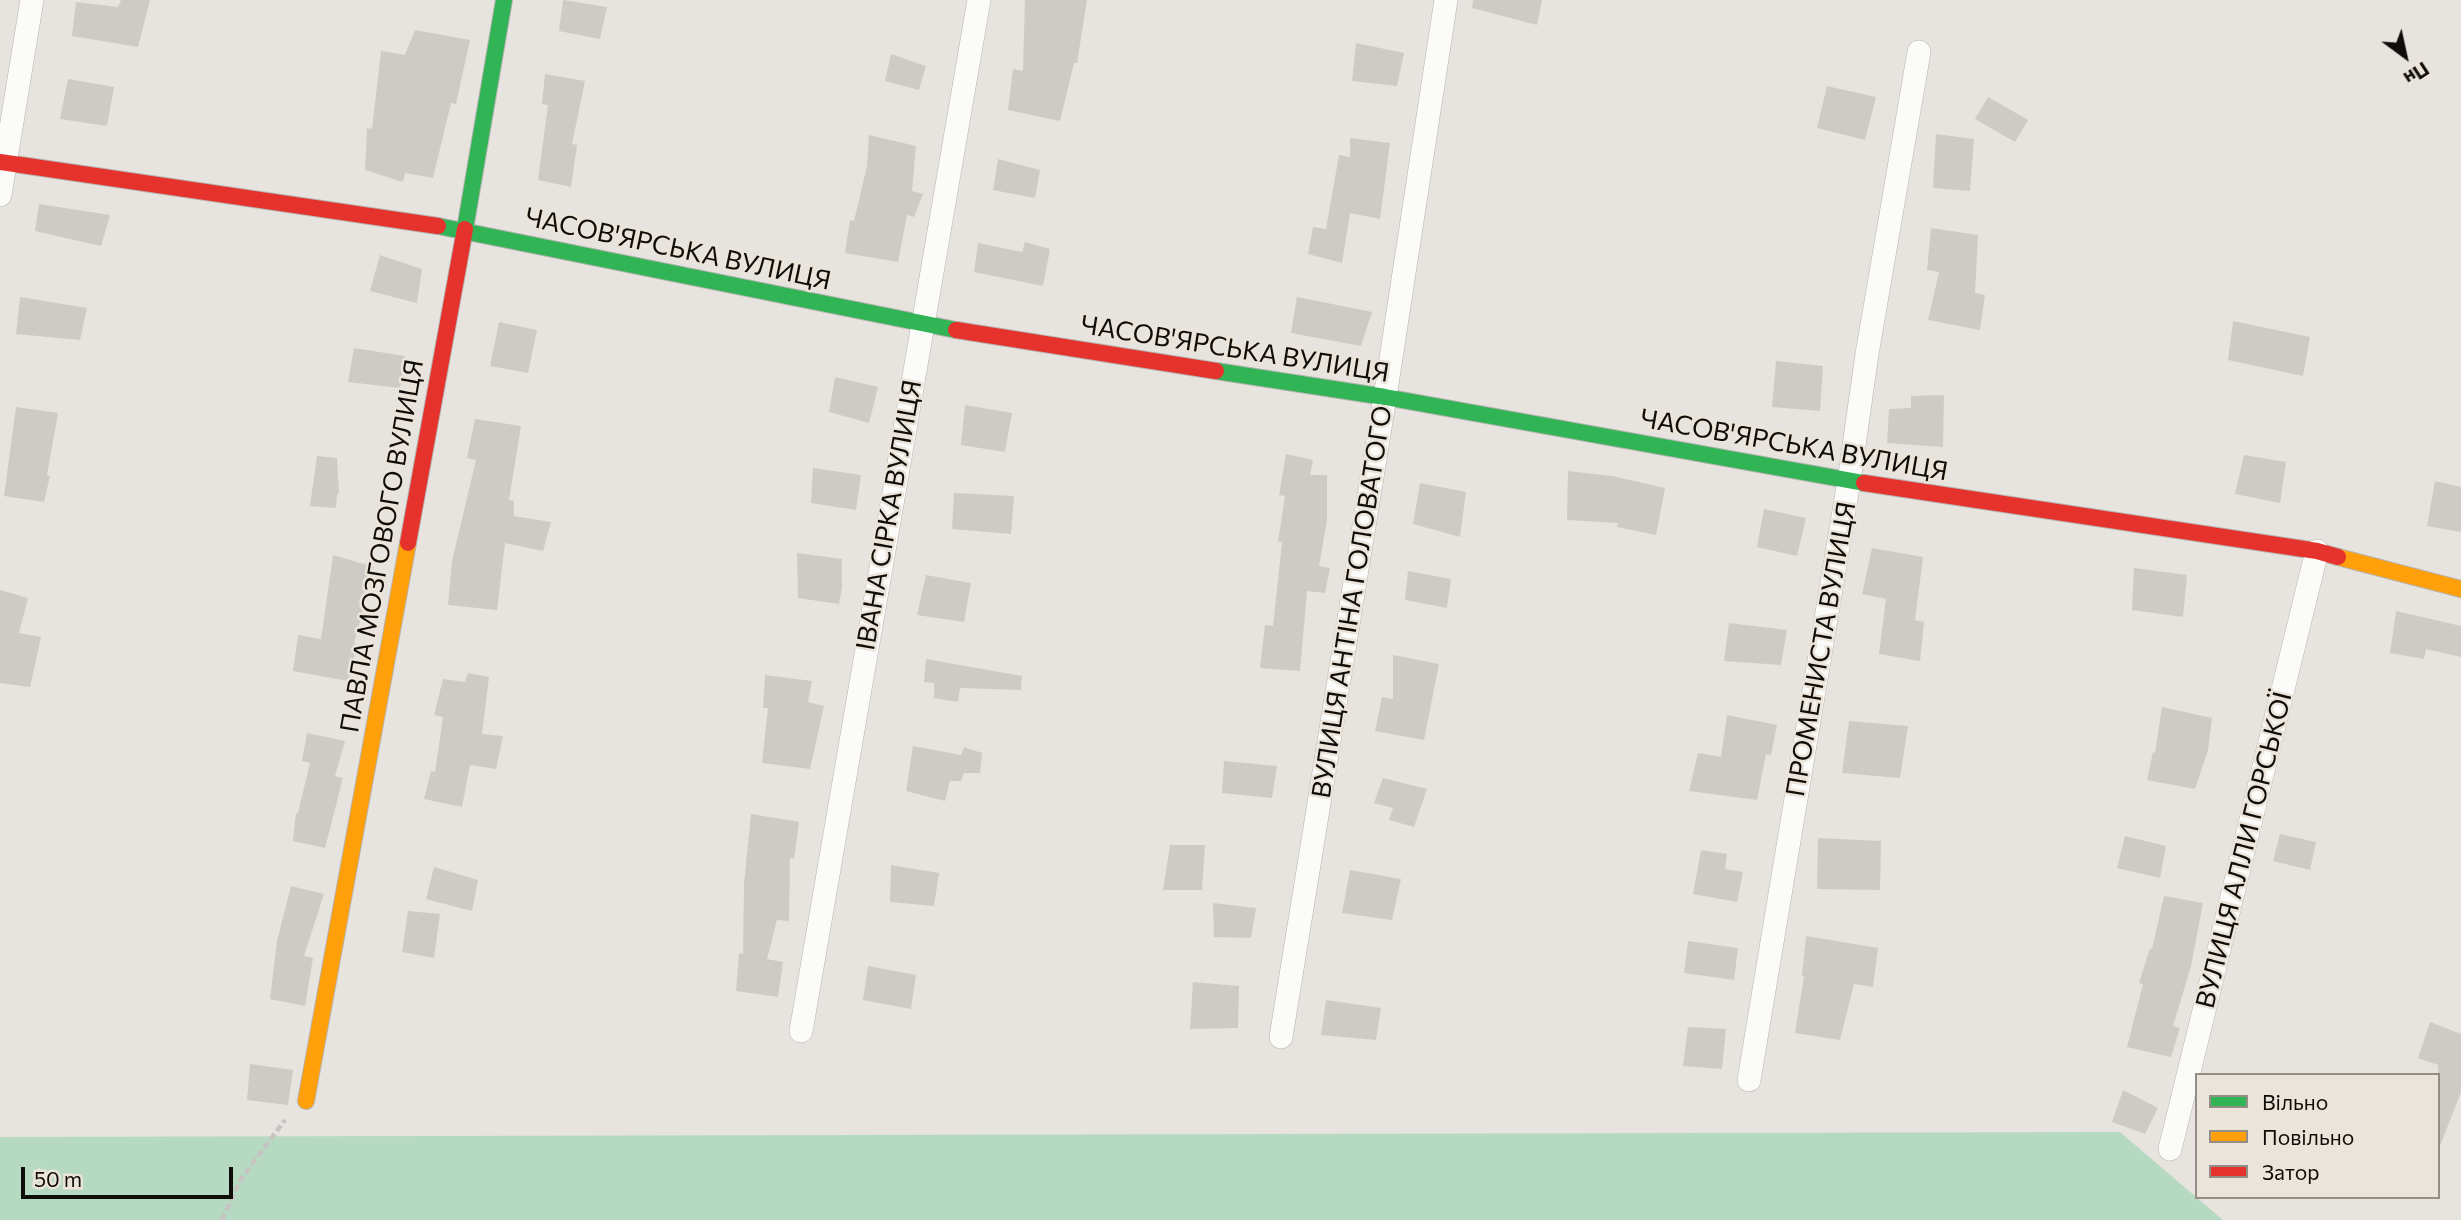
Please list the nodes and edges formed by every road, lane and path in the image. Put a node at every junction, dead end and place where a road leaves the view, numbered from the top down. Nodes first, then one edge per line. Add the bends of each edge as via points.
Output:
1 (32, 0) edge
2 (504, 0) edge
3 (979, 0) edge
4 (1446, 0) edge
5 (1919, 52) dead end
6 (3, 162) edge
7 (0, 195) edge
8 (465, 230) junction
9 (922, 325) junction
10 (1385, 397) junction
11 (1849, 481) junction
12 (2317, 551) junction
13 (2461, 589) edge
14 (801, 1031) dead end
15 (1281, 1037) dead end
16 (1749, 1080) dead end
17 (306, 1101) joint
18 (2170, 1149) dead end
19 (222, 1220) edge

1 - 6 street
2 - 8 street, ПАВЛА МОЗГОВОГО ВУЛИЦЯ
3 - 9 street, ІВАНА СІРКА ВУЛИЦЯ
4 - 10 street, ВУЛИЦЯ АНТІНА ГОЛОВАТОГО
5 - 11 street, ПРОМЕНИСТА ВУЛИЦЯ
6 - 7 street
6 - 8 street, ЧАСОВ'ЯРСЬКА ВУЛИЦЯ
8 - 9 street, ЧАСОВ'ЯРСЬКА ВУЛИЦЯ
8 - 17 street, ПАВЛА МОЗГОВОГО ВУЛИЦЯ
9 - 10 street, ЧАСОВ'ЯРСЬКА ВУЛИЦЯ
9 - 14 street, ІВАНА СІРКА ВУЛИЦЯ
10 - 11 street, ЧАСОВ'ЯРСЬКА ВУЛИЦЯ
10 - 15 street, ВУЛИЦЯ АНТІНА ГОЛОВАТОГО
11 - 12 street, ЧАСОВ'ЯРСЬКА ВУЛИЦЯ
11 - 16 street, ПРОМЕНИСТА ВУЛИЦЯ
12 - 13 street, ЧАСОВ'ЯРСЬКА ВУЛИЦЯ
12 - 18 street, ВУЛИЦЯ АЛЛИ ГОРСЬКОЇ
17 - 19 path via 282,1123 241,1179

